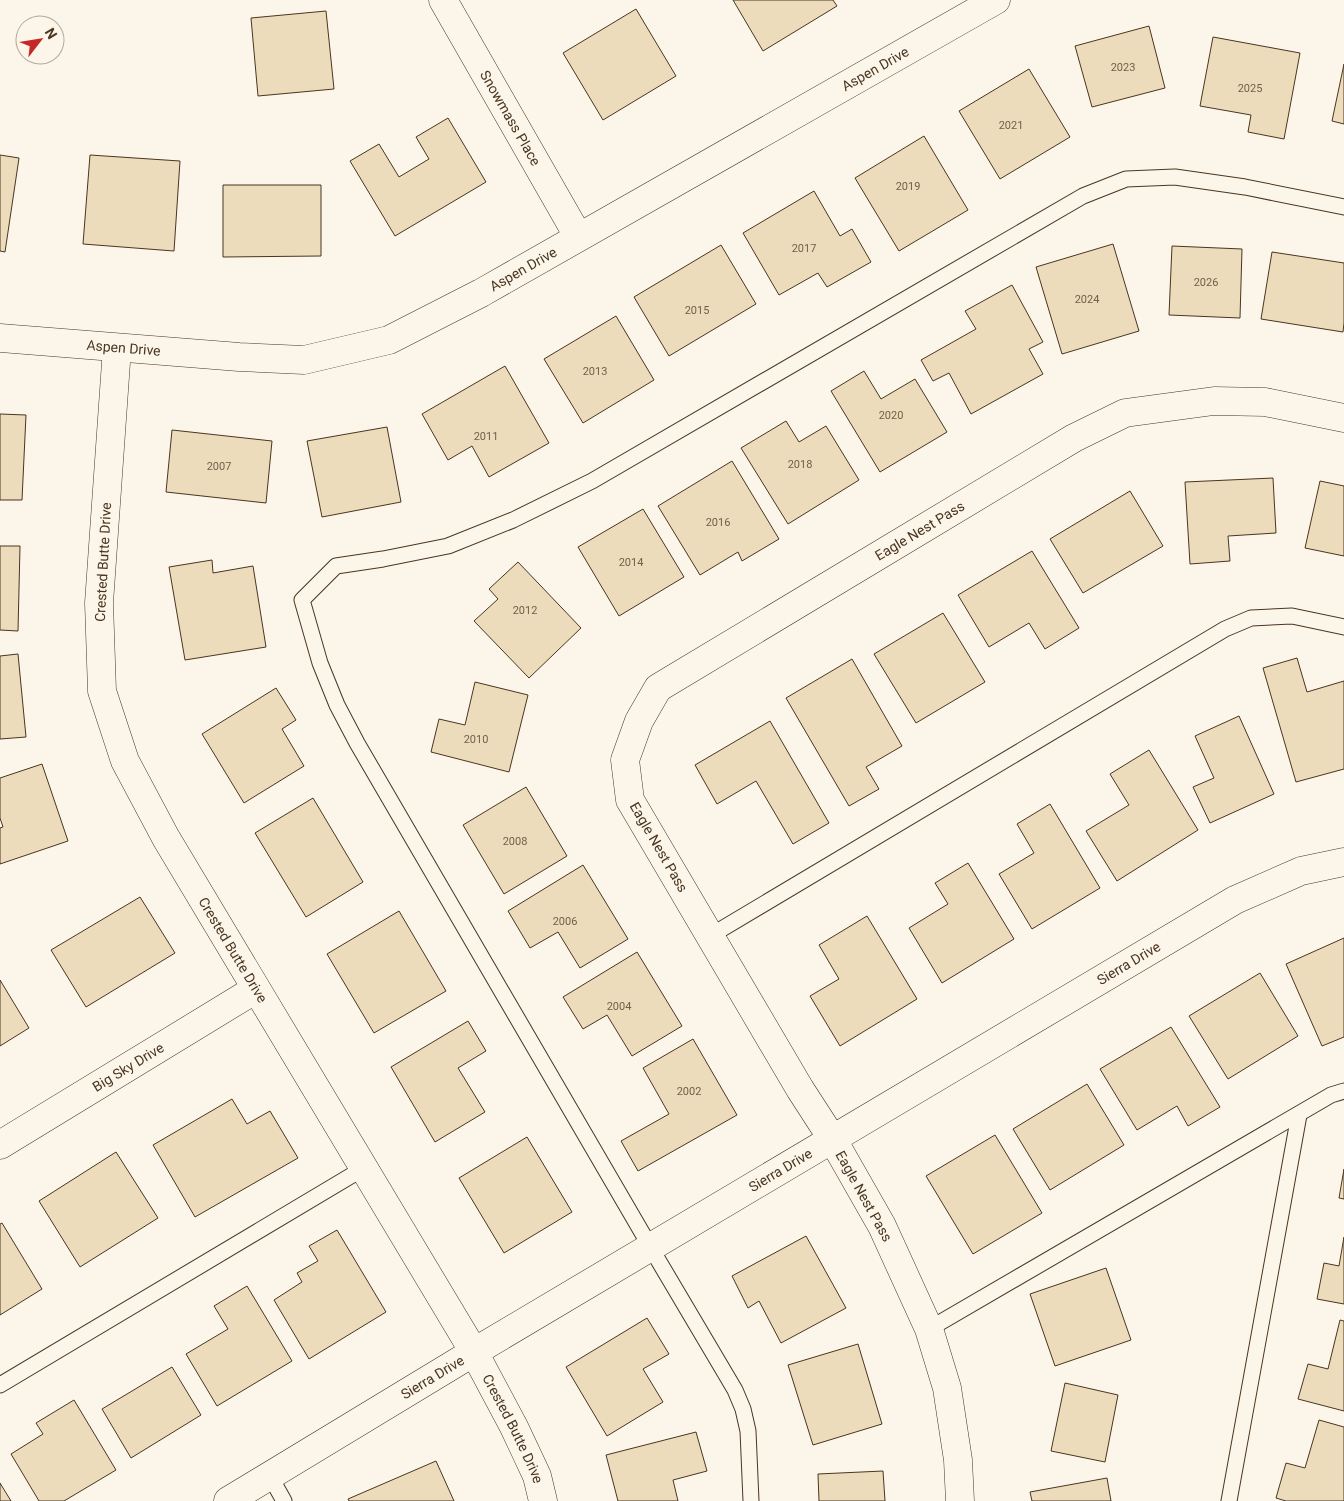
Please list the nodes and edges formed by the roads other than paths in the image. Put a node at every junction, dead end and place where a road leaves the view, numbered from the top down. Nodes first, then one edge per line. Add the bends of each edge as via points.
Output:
1 (443, 0) edge
2 (996, 0) edge
3 (955, 10) edge
4 (1344, 207) edge
5 (578, 236) junction
6 (0, 338) edge
7 (116, 348) junction
8 (1344, 418) edge
9 (1344, 627) edge
10 (1344, 862) edge
11 (710, 936) junction
12 (256, 989) junction
13 (1344, 1091) edge
14 (1299, 1115) junction
15 (833, 1140) junction
16 (0, 1146) edge
17 (364, 1168) junction
18 (651, 1248) junction
19 (929, 1329) junction
20 (474, 1352) junction
21 (0, 1385) edge
22 (270, 1476) junction
23 (228, 1501) edge
24 (284, 1501) edge
25 (543, 1501) edge
26 (751, 1501) edge
27 (960, 1501) edge
28 (1229, 1501) edge

1 - 5 street, Snowmass Place
2 - 3 street, Aspen Drive
3 - 5 street, Aspen Drive
4 - 18 lane via 1175,177 1126,178 1083,196 592,481 514,520 448,546 336,566 302,600 320,663 353,736
5 - 7 street, Aspen Drive via 481,293 389,340 304,360
6 - 7 street, Aspen Drive
7 - 12 street, Crested Butte Drive via 99,603 102,691 125,761 166,838
8 - 11 street, Eagle Nest Pass via 1265,402 1214,401 1125,413 1074,438 658,688 639,721 625,760 630,800
9 - 11 lane via 1292,616 1250,618 1225,629
10 - 15 street, Sierra Drive via 1301,871 1235,900
11 - 15 street, Eagle Nest Pass
12 - 16 street, Big Sky Drive
12 - 17 street, Crested Butte Drive
13 - 14 lane
14 - 19 lane
14 - 28 lane
15 - 18 street, Sierra Drive
15 - 19 street, Eagle Nest Pass via 882,1226
17 - 20 street, Crested Butte Drive
17 - 21 lane
18 - 20 street, Sierra Drive
18 - 26 lane via 743,1409 748,1431
19 - 27 street, Eagle Nest Pass via 947,1388 958,1460
20 - 22 street, Sierra Drive
20 - 25 street, Crested Butte Drive via 537,1476
22 - 23 street, Sierra Drive
22 - 24 lane

